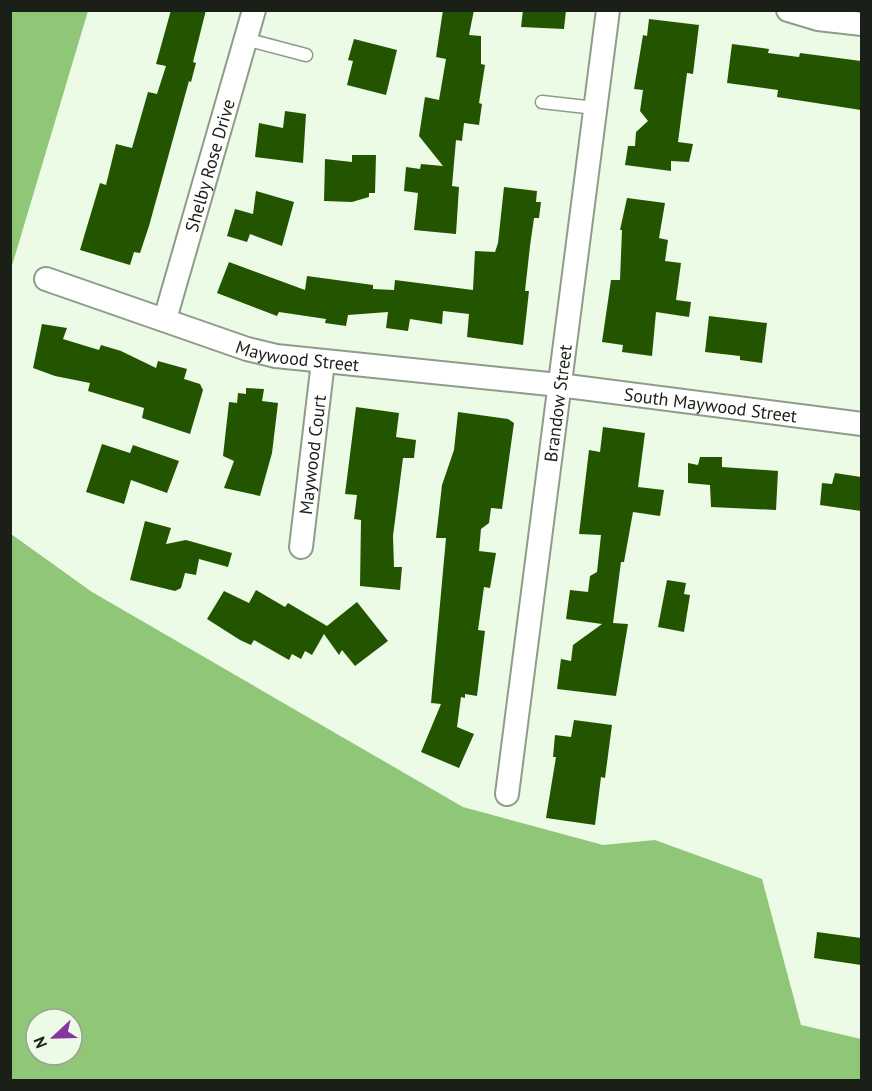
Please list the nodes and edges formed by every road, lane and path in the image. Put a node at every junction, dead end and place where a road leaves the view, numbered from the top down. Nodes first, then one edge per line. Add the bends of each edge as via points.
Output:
1 (254, 10) edge
2 (608, 10) edge
3 (788, 10) edge
4 (861, 24) edge
5 (245, 39) junction
6 (306, 55) dead end
7 (542, 102) dead end
8 (595, 108) junction
9 (46, 279) dead end
10 (165, 319) junction
11 (322, 362) junction
12 (559, 384) junction
13 (861, 424) edge
14 (301, 546) dead end
15 (507, 794) dead end

1 - 5 street, Shelby Rose Drive
2 - 8 street, Brandow Street
3 - 4 street via 818,19
5 - 6 lane
5 - 10 street, Shelby Rose Drive
7 - 8 lane
8 - 12 street, Brandow Street
9 - 10 street, Maywood Street
10 - 11 street, Maywood Street via 248,349
11 - 12 street, Maywood Street
11 - 14 street, Maywood Court
12 - 13 street, South Maywood Street
12 - 15 street, Brandow Street

